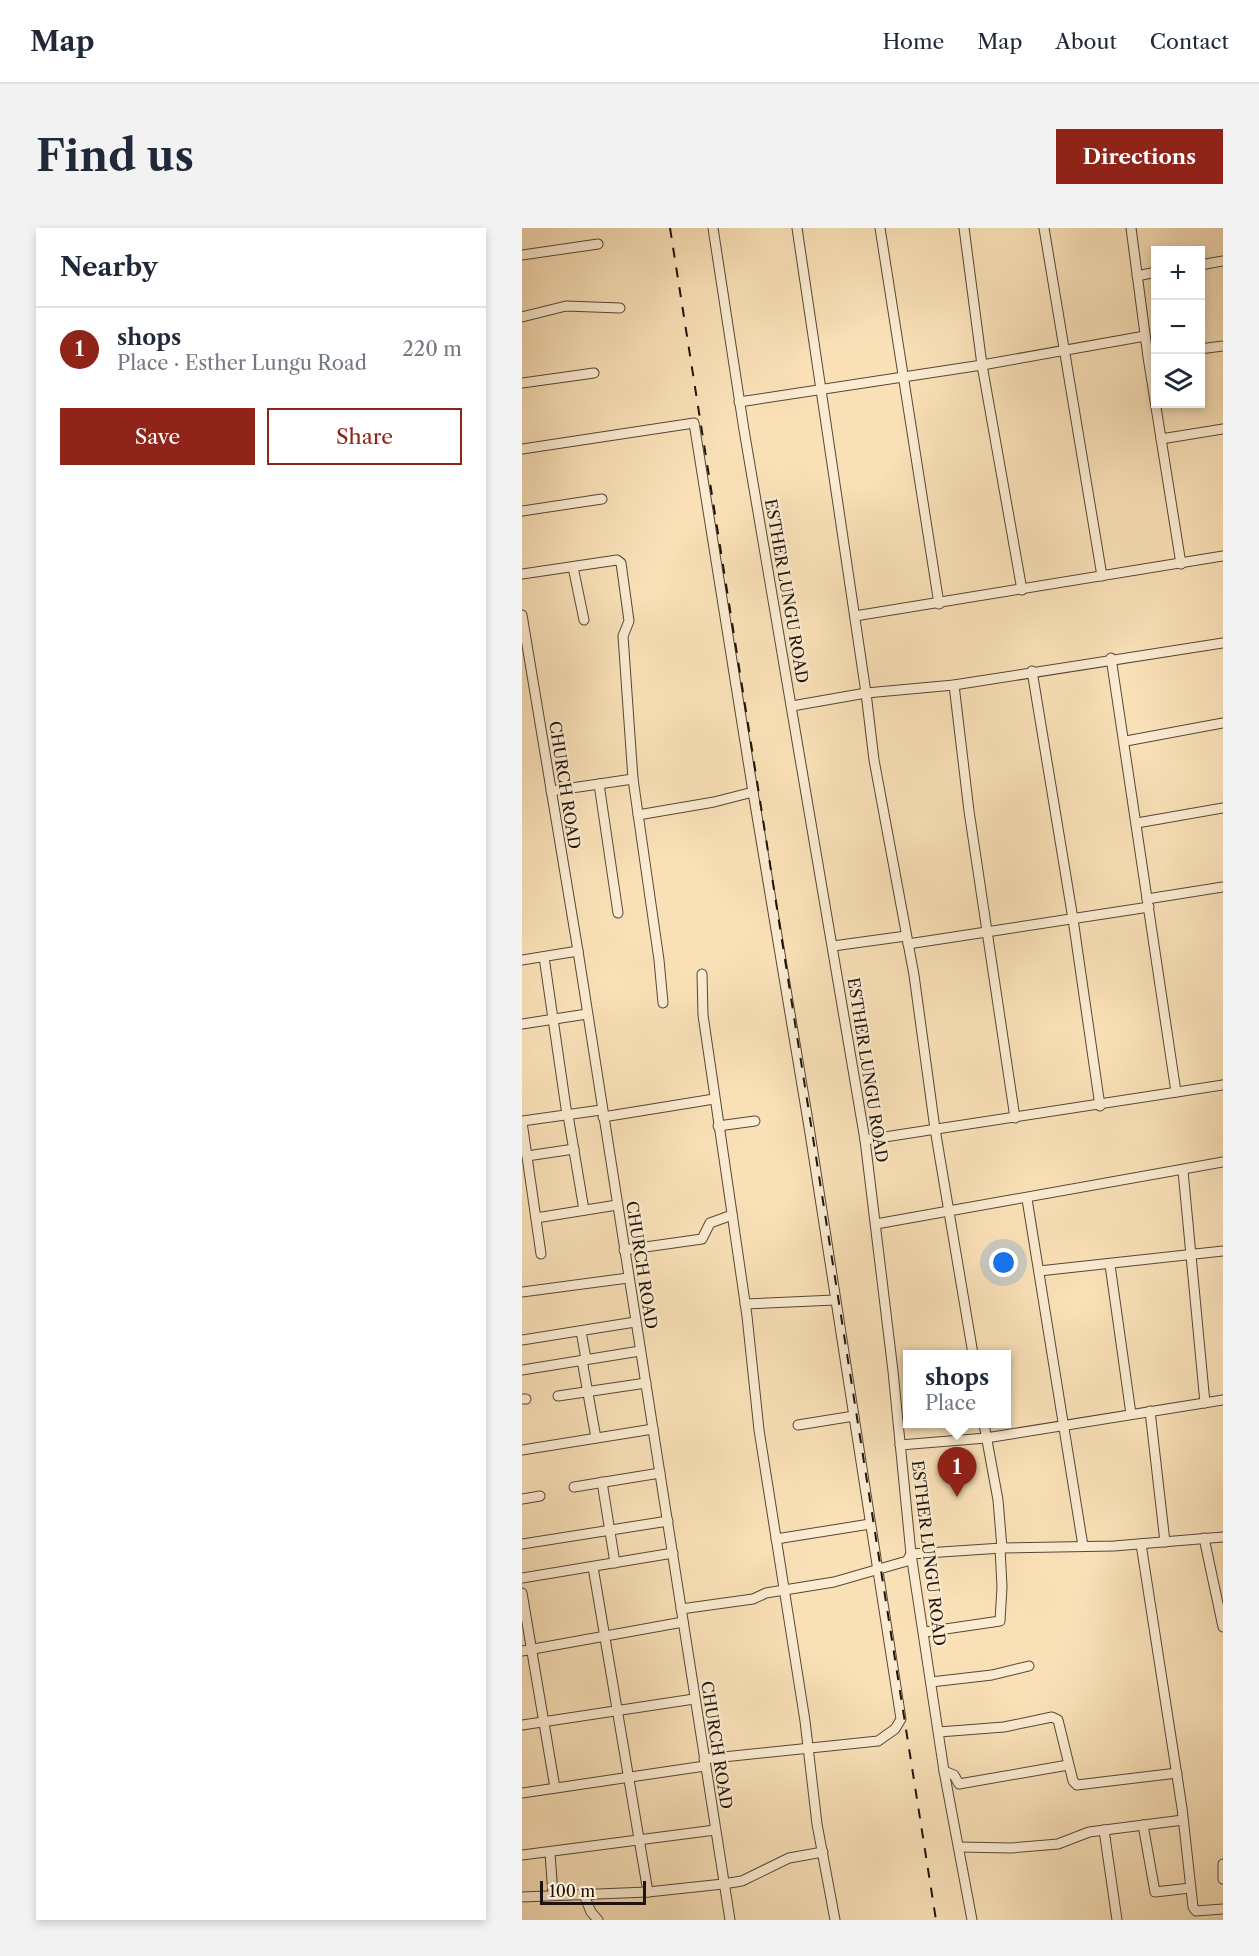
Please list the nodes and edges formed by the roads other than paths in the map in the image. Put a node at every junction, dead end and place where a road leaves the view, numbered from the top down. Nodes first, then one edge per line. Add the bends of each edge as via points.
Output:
1 (713, 228) edge
2 (797, 228) edge
3 (880, 228) edge
4 (964, 228) edge
5 (1044, 228) edge
6 (1131, 228) edge
7 (598, 244) dead end
8 (522, 255) edge
9 (1223, 261) edge
10 (1205, 264) edge
11 (1151, 273) edge
12 (1137, 276) junction
13 (620, 309) dead end
14 (522, 317) edge
15 (1145, 336) junction
16 (1223, 345) edge
17 (1205, 348) edge
18 (1064, 351) junction
19 (1151, 354) edge
20 (982, 365) junction
21 (594, 373) dead end
22 (902, 376) junction
23 (522, 383) edge
24 (822, 388) junction
25 (739, 402) junction
26 (1158, 408) edge
27 (1223, 429) edge
28 (1161, 439) junction
29 (522, 449) edge
30 (603, 499) dead end
31 (522, 511) edge
32 (1223, 556) edge
33 (1181, 564) junction
34 (573, 567) junction
35 (522, 574) edge
36 (1102, 576) junction
37 (1022, 590) junction
38 (939, 604) junction
39 (522, 615) edge
40 (855, 616) junction
41 (584, 620) dead end
42 (1223, 643) edge
43 (1111, 658) junction
44 (1032, 671) junction
45 (954, 685) junction
46 (866, 693) junction
47 (792, 706) junction
48 (1223, 723) edge
49 (1126, 741) junction
50 (633, 779) junction
51 (599, 784) junction
52 (551, 791) junction
53 (753, 792) junction
54 (1223, 808) edge
55 (638, 815) junction
56 (1137, 823) junction
57 (1223, 887) edge
58 (1148, 903) junction
59 (618, 913) dead end
60 (1073, 919) junction
61 (988, 932) junction
62 (907, 940) junction
63 (832, 946) junction
64 (578, 951) junction
65 (544, 957) junction
66 (522, 960) edge
67 (702, 974) dead end
68 (663, 1003) dead end
69 (587, 1014) junction
70 (553, 1018) junction
71 (522, 1024) edge
72 (1223, 1085) edge
73 (1176, 1092) junction
74 (714, 1099) junction
75 (1100, 1106) junction
76 (602, 1113) junction
77 (568, 1115) junction
78 (1015, 1118) junction
79 (755, 1121) dead end
80 (522, 1122) edge
81 (718, 1126) junction
82 (935, 1129) junction
83 (864, 1140) junction
84 (574, 1149) junction
85 (527, 1156) junction
86 (1223, 1162) edge
87 (1183, 1171) junction
88 (1027, 1199) junction
89 (617, 1205) junction
90 (584, 1210) junction
91 (948, 1212) junction
92 (732, 1215) junction
93 (536, 1218) junction
94 (876, 1224) junction
95 (624, 1250) junction
96 (1223, 1251) edge
97 (541, 1254) dead end
98 (1191, 1255) junction
99 (1110, 1264) junction
100 (1039, 1271) junction
101 (628, 1278) junction
102 (522, 1292) edge
103 (835, 1300) junction
104 (745, 1304) junction
105 (635, 1323) junction
106 (581, 1331) junction
107 (522, 1340) edge
108 (640, 1350) junction
109 (972, 1350) edge
110 (584, 1360) junction
111 (522, 1370) edge
112 (646, 1383) junction
113 (588, 1391) junction
114 (558, 1396) dead end
115 (1223, 1400) edge
116 (1204, 1403) junction
117 (1150, 1411) junction
118 (1131, 1414) junction
119 (854, 1416) junction
120 (798, 1425) dead end
121 (1065, 1427) junction
122 (985, 1428) edge
123 (653, 1429) junction
124 (596, 1438) junction
125 (986, 1438) junction
126 (900, 1445) junction
127 (522, 1450) edge
128 (660, 1473) junction
129 (602, 1482) junction
130 (574, 1487) dead end
131 (540, 1496) dead end
132 (522, 1499) edge
133 (668, 1521) junction
134 (870, 1524) junction
135 (610, 1530) junction
136 (1223, 1537) edge
137 (1204, 1538) junction
138 (776, 1539) junction
139 (1165, 1542) junction
140 (522, 1544) edge
141 (1141, 1544) junction
142 (1083, 1546) junction
143 (1001, 1548) junction
144 (674, 1553) junction
145 (911, 1554) junction
146 (615, 1563) junction
147 (593, 1567) junction
148 (877, 1569) junction
149 (522, 1578) edge
150 (783, 1591) junction
151 (522, 1593) edge
152 (681, 1609) junction
153 (683, 1622) junction
154 (1223, 1627) edge
155 (925, 1632) junction
156 (604, 1638) junction
157 (527, 1651) edge
158 (1029, 1666) dead end
159 (931, 1682) junction
160 (694, 1699) junction
161 (616, 1712) junction
162 (545, 1721) junction
163 (522, 1725) edge
164 (939, 1732) junction
165 (809, 1748) junction
166 (704, 1762) junction
167 (1068, 1765) junction
168 (944, 1772) junction
169 (1177, 1773) junction
170 (627, 1778) junction
171 (555, 1788) junction
172 (522, 1793) edge
173 (1183, 1820) junction
174 (1143, 1825) junction
175 (715, 1830) junction
176 (1104, 1830) junction
177 (638, 1841) junction
178 (959, 1847) junction
179 (823, 1852) junction
180 (550, 1853) junction
181 (522, 1856) edge
182 (1223, 1864) edge
183 (1223, 1879) edge
184 (723, 1884) junction
185 (1190, 1888) junction
186 (648, 1892) junction
187 (584, 1894) junction
188 (553, 1895) junction
189 (522, 1897) edge
190 (1223, 1909) edge
191 (598, 1920) edge
192 (730, 1920) edge
193 (835, 1920) edge
194 (972, 1920) edge
195 (1117, 1920) edge

1 - 25 street, ESTHER LUNGU ROAD
2 - 24 street
3 - 22 street
4 - 20 street
5 - 18 street
6 - 12 street
7 - 8 street
9 - 10 street
11 - 12 street
12 - 15 street
13 - 14 street via 566,306
15 - 18 street
15 - 19 street
16 - 17 street
18 - 20 street
18 - 36 street
20 - 22 street
20 - 37 street
21 - 23 street
22 - 24 street
22 - 38 street
24 - 25 street
24 - 40 street
25 - 47 street, ESTHER LUNGU ROAD
26 - 28 street
27 - 28 street
28 - 33 street
29 - 53 street via 694,423
30 - 31 street
32 - 33 street
33 - 36 street
34 - 35 street
34 - 41 street
34 - 50 street via 617,560 621,563 629,621 623,636
36 - 37 street
37 - 38 street
38 - 40 street
39 - 52 street, CHURCH ROAD
40 - 46 street
42 - 43 street
43 - 44 street
43 - 49 street
44 - 45 street
44 - 60 street
45 - 46 street
45 - 61 street
46 - 47 street
46 - 62 street via 874,760
47 - 63 street, ESTHER LUNGU ROAD
48 - 49 street
49 - 56 street
50 - 51 street
50 - 55 street
51 - 52 street
51 - 59 street
52 - 64 street, CHURCH ROAD
53 - 55 street
53 - 103 street
54 - 56 street
55 - 68 street
56 - 58 street
57 - 58 street
58 - 60 street
58 - 73 street
60 - 61 street
60 - 75 street
61 - 62 street
61 - 78 street
62 - 63 street
62 - 82 street
63 - 83 street, ESTHER LUNGU ROAD
64 - 65 street
64 - 69 street, CHURCH ROAD
65 - 66 street
65 - 70 street
67 - 74 street
69 - 70 street
69 - 76 street, CHURCH ROAD
70 - 71 street
70 - 77 street
72 - 73 street
73 - 75 street
74 - 76 street
74 - 81 street
75 - 78 street
76 - 77 street
76 - 89 street, CHURCH ROAD
77 - 80 street
77 - 84 street
78 - 82 street
79 - 81 street
80 - 85 street
81 - 92 street
82 - 83 street
82 - 91 street
83 - 94 street, ESTHER LUNGU ROAD
84 - 85 street
84 - 90 street
85 - 93 street
86 - 87 street
87 - 88 street
87 - 98 street
88 - 91 street
88 - 100 street
89 - 90 street
89 - 95 street, CHURCH ROAD
90 - 93 street
91 - 94 street
91 - 109 street
92 - 95 street via 710,1223 702,1239
92 - 104 street
93 - 97 street
94 - 126 street, ESTHER LUNGU ROAD
95 - 101 street, CHURCH ROAD
96 - 98 street
98 - 99 street
98 - 116 street
99 - 100 street
99 - 118 street
100 - 121 street
101 - 102 street
101 - 105 street, CHURCH ROAD
103 - 104 street
103 - 119 street
104 - 138 street
105 - 106 street
105 - 108 street, CHURCH ROAD
106 - 107 street
106 - 110 street
108 - 110 street
108 - 112 street, CHURCH ROAD
110 - 111 street
110 - 113 street
112 - 113 street
112 - 123 street, CHURCH ROAD
113 - 114 street
113 - 124 street
115 - 116 street
116 - 117 street
117 - 118 street
117 - 139 street
118 - 121 street
119 - 120 street
119 - 134 street
121 - 125 street
121 - 142 street
122 - 125 street
123 - 124 street
123 - 128 street, CHURCH ROAD
124 - 127 street
125 - 126 street
125 - 143 street via 998,1500
126 - 145 street, ESTHER LUNGU ROAD
128 - 129 street
128 - 133 street, CHURCH ROAD
129 - 130 street
129 - 135 street
131 - 132 street
133 - 135 street
133 - 144 street, CHURCH ROAD
134 - 138 street
134 - 148 street
135 - 140 street
135 - 146 street
136 - 137 street
137 - 139 street
137 - 154 street
138 - 150 street
139 - 141 street
141 - 142 street
141 - 169 street
142 - 143 street
143 - 145 street
143 - 155 street via 1000,1621
144 - 146 street
144 - 152 street, CHURCH ROAD
145 - 148 street via 907,1561
145 - 155 street, ESTHER LUNGU ROAD
146 - 147 street
147 - 149 street
147 - 156 street
148 - 150 street
148 - 165 street via 902,1719 878,1741
150 - 152 street
150 - 165 street
151 - 157 street
152 - 153 street, CHURCH ROAD
153 - 156 street
153 - 160 street, CHURCH ROAD
155 - 159 street, ESTHER LUNGU ROAD
156 - 157 street
156 - 161 street
157 - 162 street
158 - 159 street via 993,1675
159 - 164 street, ESTHER LUNGU ROAD
160 - 161 street
160 - 166 street, CHURCH ROAD
161 - 162 street
161 - 170 street
162 - 163 street
162 - 171 street
164 - 167 street via 1004,1727 1052,1717 1058,1720
164 - 168 street, ESTHER LUNGU ROAD
165 - 166 street
165 - 179 street
166 - 170 street
166 - 175 street, CHURCH ROAD
167 - 168 street via 959,1784 954,1775
167 - 169 street via 1077,1785
168 - 178 street, ESTHER LUNGU ROAD
169 - 173 street
170 - 171 street
170 - 177 street
171 - 172 street
173 - 174 street
173 - 185 street
174 - 176 street
174 - 185 street via 1155,1892
175 - 177 street
175 - 184 street, CHURCH ROAD
176 - 178 street via 1081,1834 1058,1845
176 - 195 street
177 - 180 street
177 - 186 street
178 - 194 street, ESTHER LUNGU ROAD
179 - 184 street via 789,1858 742,1881
179 - 193 street
180 - 181 street
180 - 188 street
182 - 183 street
184 - 186 street
184 - 192 street, CHURCH ROAD
185 - 190 street via 1194,1910
186 - 187 street
187 - 188 street
187 - 191 street
188 - 189 street

